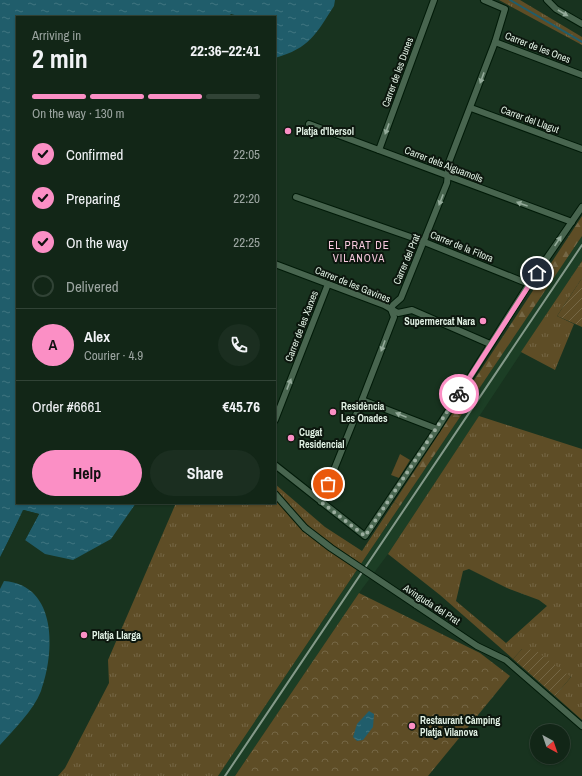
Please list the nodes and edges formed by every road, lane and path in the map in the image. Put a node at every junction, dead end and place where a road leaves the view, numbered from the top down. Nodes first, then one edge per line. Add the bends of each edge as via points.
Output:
1 (434, 0) edge
2 (484, 0) edge
3 (547, 0) edge
4 (582, 24) edge
5 (495, 42) junction
6 (582, 75) edge
7 (471, 108) junction
8 (309, 124) dead end
9 (582, 149) edge
10 (379, 150) junction
11 (449, 177) junction
12 (296, 197) dead end
13 (582, 207) edge
14 (572, 222) junction
15 (423, 242) junction
16 (276, 264) edge
17 (328, 284) junction
18 (529, 284) junction
19 (391, 310) junction
20 (490, 344) junction
21 (362, 400) junction
22 (276, 417) edge
23 (437, 429) junction
24 (276, 467) edge
25 (276, 495) edge
26 (321, 502) junction
27 (582, 726) edge

1 -> 10 street, Carrer de les Dunes
2 - 5 street, Carrer de les Ones via 505,9
3 -> 4 street via 556,9
5 - 6 street, Carrer de les Ones
5 -> 7 street, Carrer del Prat
7 - 9 street, Carrer del Llagut
7 - 11 street, Carrer del Prat via 449,162
8 - 10 street, Carrer dels Aiguamolls
10 - 11 street, Carrer dels Aiguamolls
14 -> 11 street, Carrer dels Aiguamolls
11 -> 15 street, Carrer del Prat
12 - 15 street, Carrer de la Fitora
13 - 14 street
18 -> 14 street
15 - 18 street, Carrer de la Fitora
15 - 19 street, Carrer del Prat via 401,298 392,305
16 - 17 street, Carrer de les Gavines
17 - 19 street, Carrer de les Gavines
22 -> 17 street, Carrer de les Xarxes
18 - 20 street
19 - 20 street, Carrer de les Gavines via 398,313 412,310
19 -> 21 street via 394,317
20 - 23 street
23 -> 21 street
21 - 26 street
23 - 26 street via 365,536
24 - 26 street
25 - 27 street, Avinguda del Prat, bridge via 305,528 331,548 478,646 506,660

